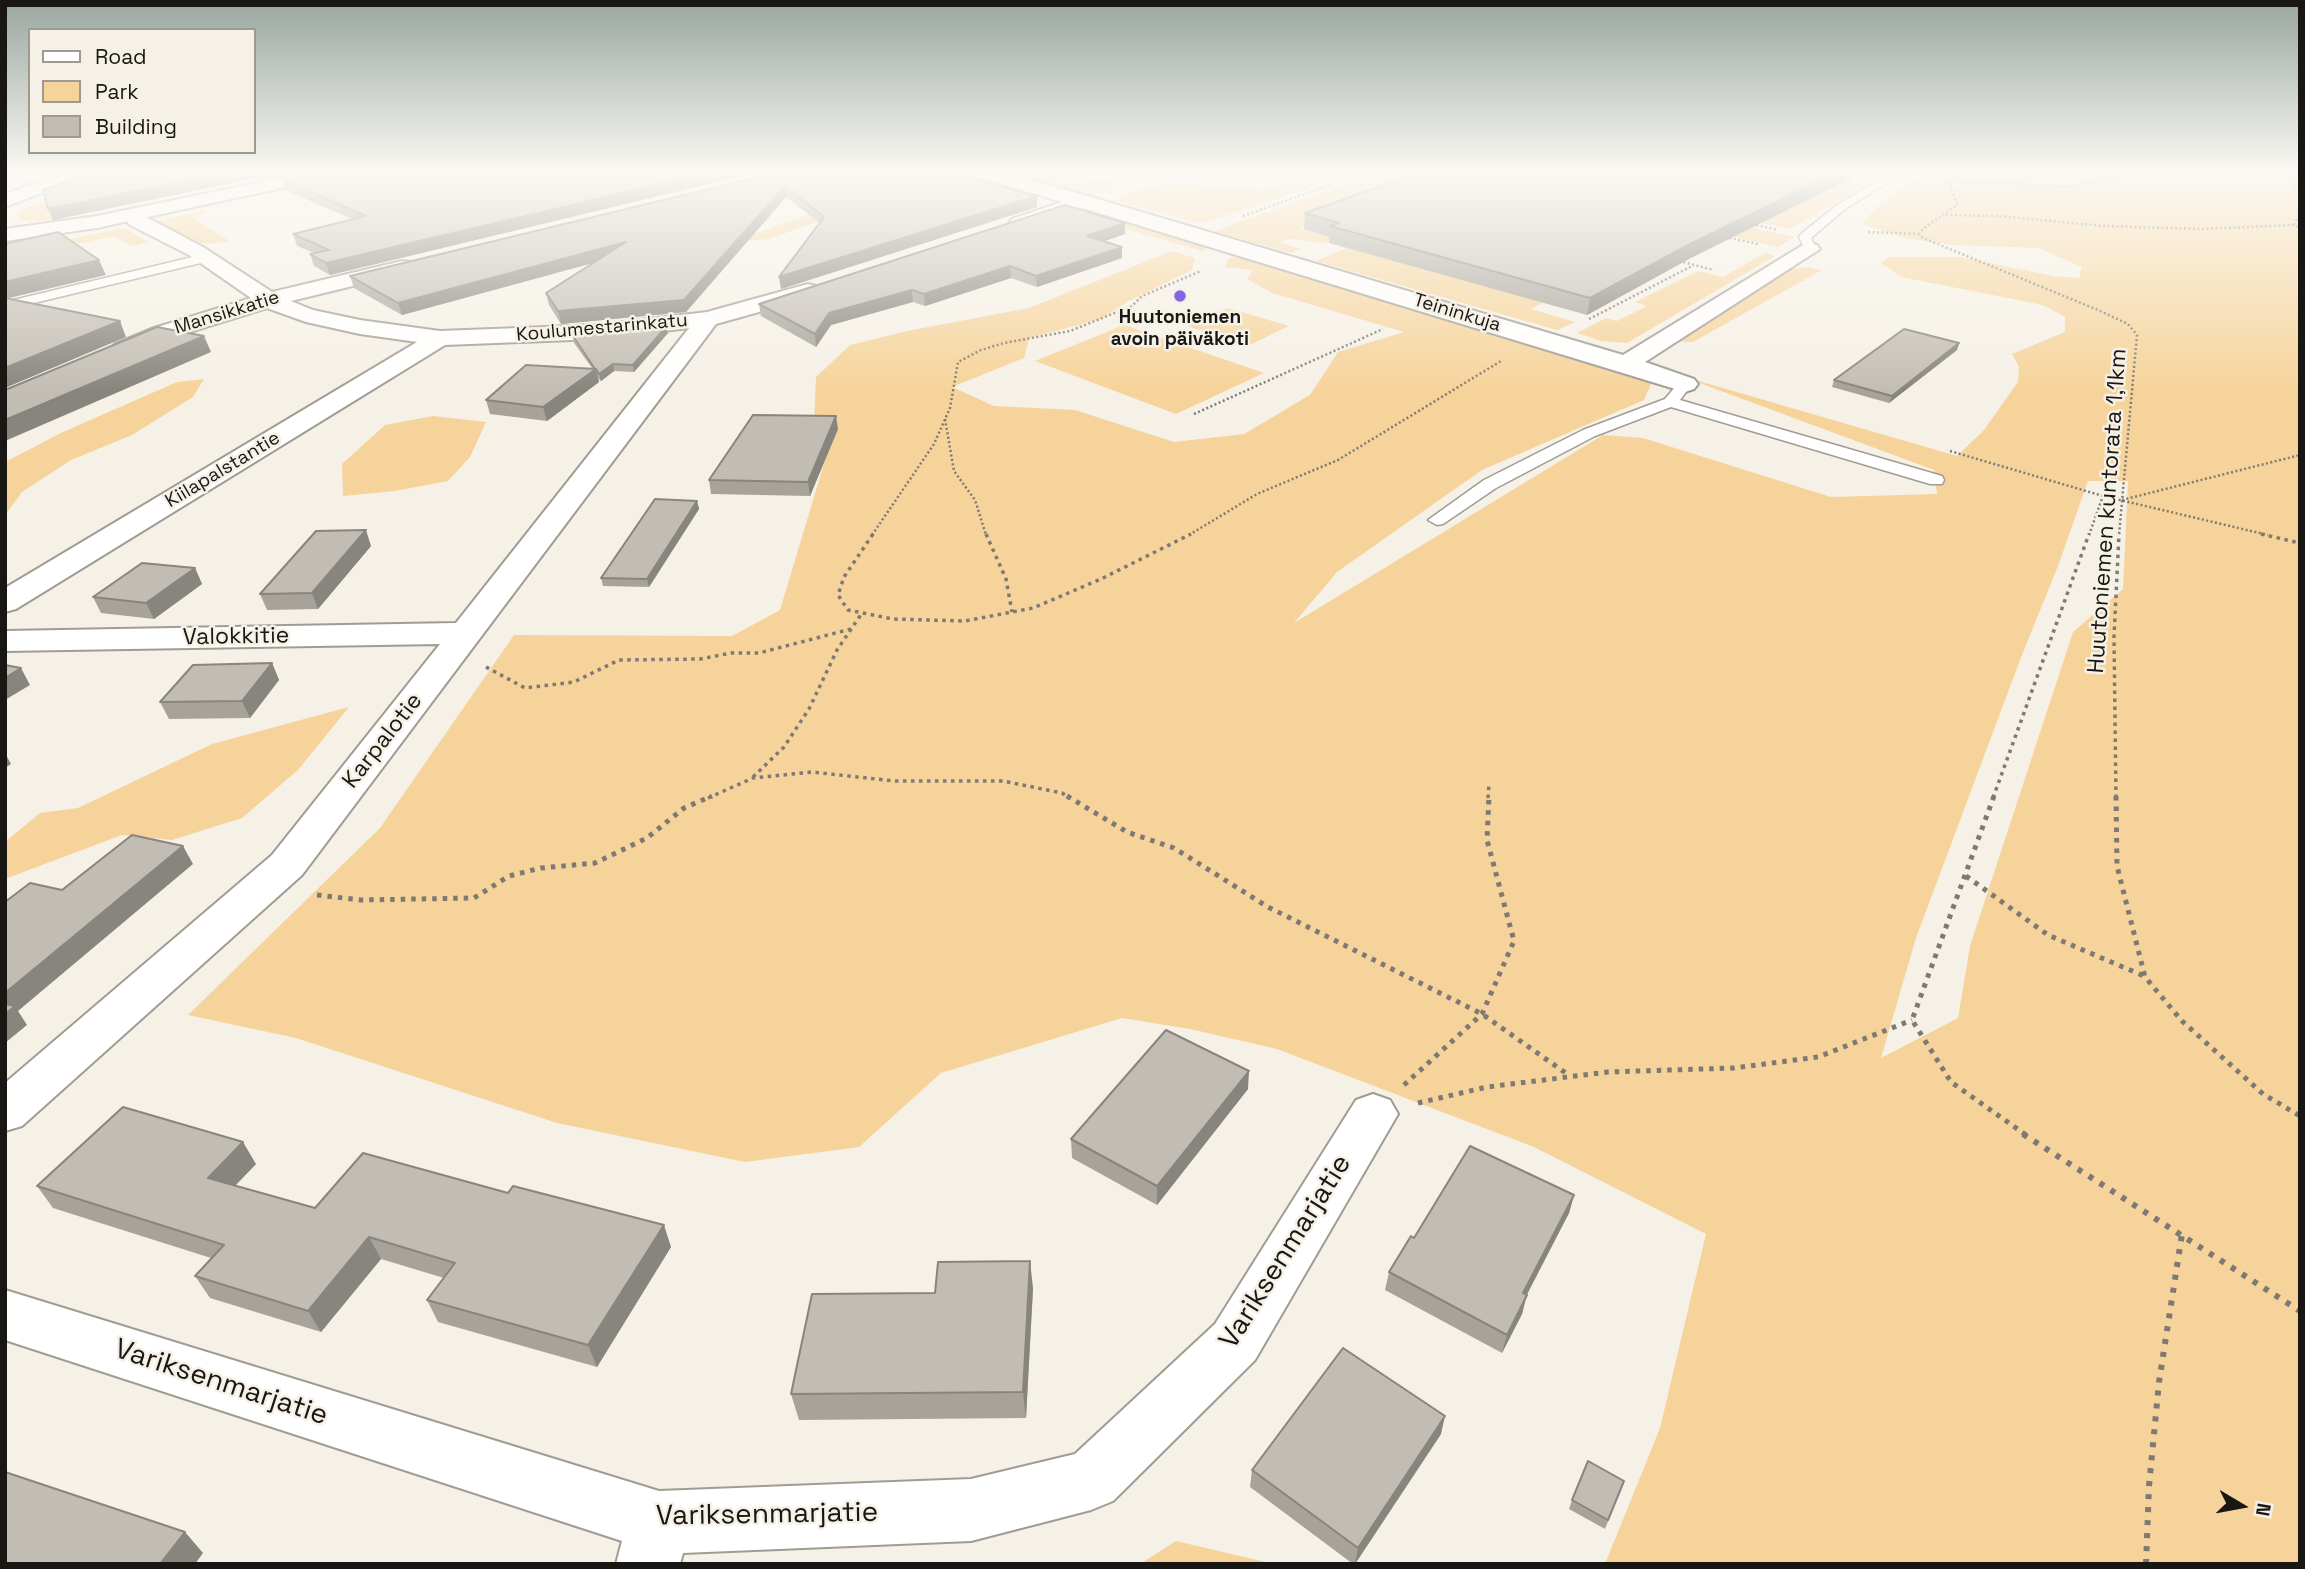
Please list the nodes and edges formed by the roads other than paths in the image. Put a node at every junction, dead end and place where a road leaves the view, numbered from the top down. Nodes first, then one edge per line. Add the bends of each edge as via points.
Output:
1 (187, 246) edge
2 (1234, 246) edge
3 (1806, 247) edge
4 (205, 258) junction
5 (420, 262) edge
6 (828, 285) edge
7 (268, 300) junction
8 (5, 306) edge
9 (709, 319) junction
10 (440, 338) junction
11 (110, 355) edge
12 (1626, 363) junction
13 (1685, 384) joint
14 (1670, 402) junction
15 (1936, 480) dead end
16 (1437, 520) dead end
17 (5, 602) edge
18 (467, 633) junction
19 (5, 641) edge
20 (5, 1112) edge
21 (1373, 1114) road end
22 (5, 1315) edge
23 (653, 1543) edge

1 - 4 street, Koulumestarinkatu
2 - 12 street, Teininkuja
3 - 12 street via 1759,282
4 - 7 street, Koulumestarinkatu
4 - 8 lane
5 - 7 street, Mansikkatie
6 - 9 street, Koulumestarinkatu
7 - 10 street, Koulumestarinkatu via 306,315 360,327
7 - 11 street, Mansikkatie via 159,334
9 - 10 street, Koulumestarinkatu via 597,332
9 - 18 street, Karpalotie
10 - 17 street, Kiilapalstantie
12 - 13 street, Teininkuja
13 - 14 lane
14 - 15 lane
14 - 16 lane via 1589,433 1490,484
18 - 19 street, Valokkitie
18 - 20 street, Karpalotie via 287,865
21 - 23 street, Variksenmarjatie via 1235,1342 1091,1480 971,1510
22 - 23 street, Variksenmarjatie

